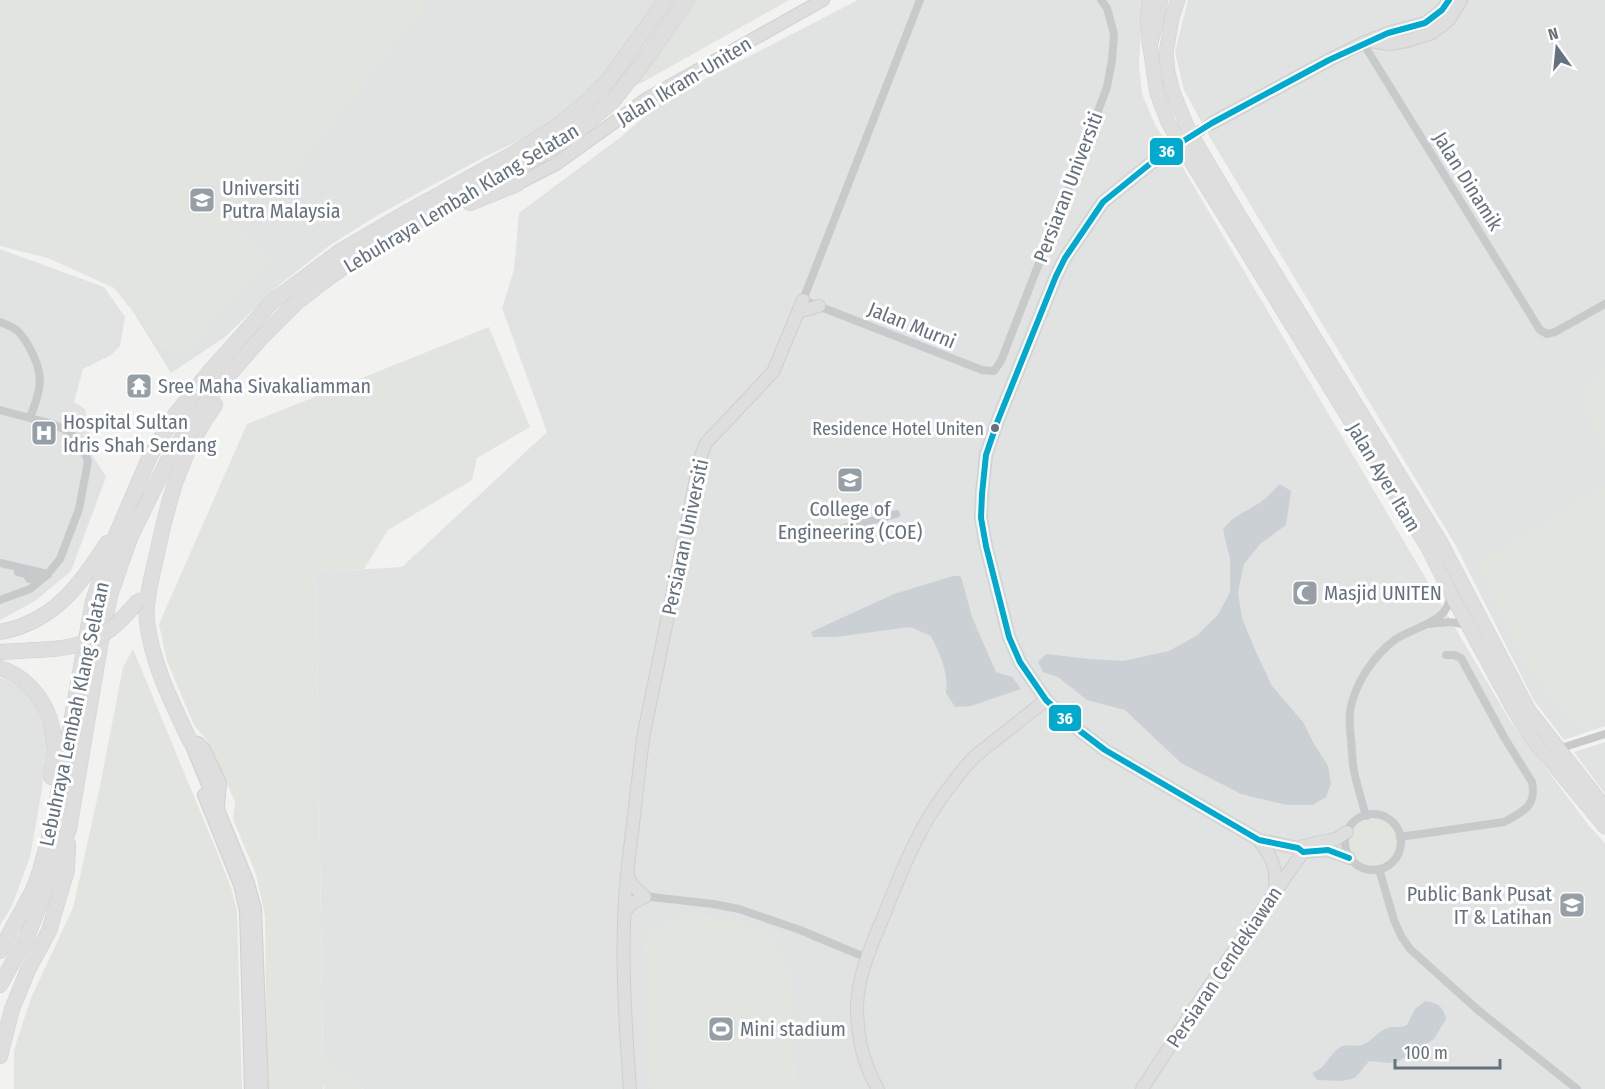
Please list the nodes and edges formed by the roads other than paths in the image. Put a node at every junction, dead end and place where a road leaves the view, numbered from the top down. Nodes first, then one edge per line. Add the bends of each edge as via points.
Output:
1 (666, 0) edge
2 (687, 0) edge
3 (823, 0) edge
4 (920, 0) edge
5 (1101, 0) edge
6 (1150, 0) edge
7 (1161, 0) edge
8 (1178, 0) edge
9 (1449, 0) edge
10 (1461, 0) edge
11 (1366, 42) junction
12 (1150, 47) junction
13 (1212, 123) tunnel mouth
14 (1161, 154) tunnel mouth
15 (517, 184) joint
16 (421, 219) junction
17 (798, 302) junction
18 (1605, 304) edge
19 (819, 306) joint
20 (0, 322) edge
21 (232, 371) junction
22 (994, 371) joint
23 (0, 410) edge
24 (30, 417) junction
25 (126, 512) junction
26 (896, 514) dead end
27 (815, 536) dead end
28 (0, 563) edge
29 (0, 568) edge
30 (38, 572) junction
31 (48, 574) junction
32 (150, 584) junction
33 (1450, 592) junction
34 (0, 600) edge
35 (1428, 624) junction
36 (1469, 627) junction
37 (0, 632) edge
38 (0, 652) edge
39 (1446, 655) dead end
40 (0, 668) edge
41 (1046, 700) junction
42 (1605, 734) edge
43 (190, 741) junction
44 (1558, 749) junction
45 (1605, 808) edge
46 (1366, 816) junction
47 (53, 822) junction
48 (1605, 827) edge
49 (69, 829) junction
50 (1347, 832) junction
51 (1400, 837) junction
52 (1259, 840) junction
53 (1301, 848) junction
54 (1349, 858) junction
55 (1379, 869) junction
56 (627, 875) junction
57 (1275, 891) junction
58 (625, 894) junction
59 (645, 897) junction
60 (625, 912) junction
61 (0, 951) edge
62 (867, 958) junction
63 (0, 985) edge
64 (0, 1056) edge
65 (1149, 1083) edge
66 (251, 1089) edge
67 (262, 1089) edge
68 (630, 1089) edge
69 (878, 1089) edge
70 (1142, 1089) edge
71 (1577, 1089) edge

1 - 25 highway, Lebuhraya Lembah Klang Selatan via 610,78 556,127 339,252 272,302 175,415 150,456
2 - 16 highway, Lebuhraya Lembah Klang Selatan via 613,100 571,136
3 - 15 street, Jalan Ikram-Uniten via 648,98 556,164
4 - 17 street, Persiaran Universiti
5 - 22 street, Persiaran Universiti via 1114,34 1107,87
6 - 12 highway
7 - 12 main road
8 - 44 main road, Jalan Ayer Itam via 1166,53 1173,92 1190,131 1440,541 1529,711
9 - 11 street via 1425,23
10 - 11 street via 1449,20 1431,33 1389,44
11 - 13 street
11 - 18 street, Jalan Dinamik via 1540,330 1547,334 1555,332
12 - 33 main road, Jalan Ayer Itam via 1157,93 1168,122 1427,546
14 - 41 street via 1103,202 1065,258 986,455 981,518 989,561 1020,662
15 - 16 highway
16 - 21 highway, Lebuhraya Lembah Klang Selatan via 377,243 296,303
17 - 19 street
17 - 56 street, Persiaran Universiti via 773,372 706,443 700,459 643,738
19 - 22 street, Jalan Murni via 982,370
20 - 24 street via 18,331 36,358 40,381
21 - 32 highway via 184,458 164,518
21 - 49 highway, Lebuhraya Lembah Klang Selatan via 185,432 130,538 110,595
23 - 24 street
24 - 31 street via 69,431 80,442 88,461 79,509 60,559
25 - 37 highway via 63,602 36,620
25 - 47 highway, Lebuhraya Lembah Klang Selatan via 93,601
26 - 27 street
28 - 30 street
29 - 30 street via 26,574 29,579 39,576
30 - 31 street
31 - 34 street via 30,589
32 - 38 highway, bridge via 110,631 92,641 73,647
32 - 43 highway via 146,619 152,648 164,687
33 - 35 street via 1445,611
33 - 36 main road, Jalan Ayer Itam
35 - 36 street via 1448,621
35 - 46 street via 1396,640 1371,664 1355,692 1350,713 1354,770
36 - 48 main road, Jalan Ayer Itam via 1534,741
39 - 51 street via 1461,658 1532,782 1533,798 1526,809 1504,822
40 - 47 highway via 32,687 45,706 54,747 50,791
41 - 52 street via 1105,750
41 - 62 street via 974,757 925,823
42 - 44 street
43 - 66 street via 187,750 240,885 246,910
43 - 67 street via 204,749 220,783 218,808 255,909
44 - 45 main road, Jalan Ayer Itam
46 - 50 street via 1352,823
46 - 51 street via 1385,818
47 - 61 highway, Lebuhraya Lembah Klang Selatan via 33,890
49 - 63 highway, Lebuhraya Lembah Klang Selatan via 27,937
49 - 64 highway via 67,870 49,931 12,1009
50 - 53 street
50 - 54 street
51 - 55 street via 1395,859
52 - 53 street
52 - 57 street via 1274,865
53 - 54 street via 1328,850
53 - 57 street, Persiaran Cendekiawan
54 - 55 street via 1364,868
55 - 71 street via 1394,920 1410,949 1479,1011
56 - 58 street, Persiaran Universiti
56 - 59 street
57 - 65 street, Persiaran Cendekiawan
58 - 59 street
58 - 60 street, Persiaran Universiti
59 - 60 street
59 - 62 street via 739,909
60 - 68 street, Persiaran Universiti via 624,1000
62 - 69 street via 857,1006 859,1036 864,1060
65 - 70 street, Persiaran Cendekiawan

